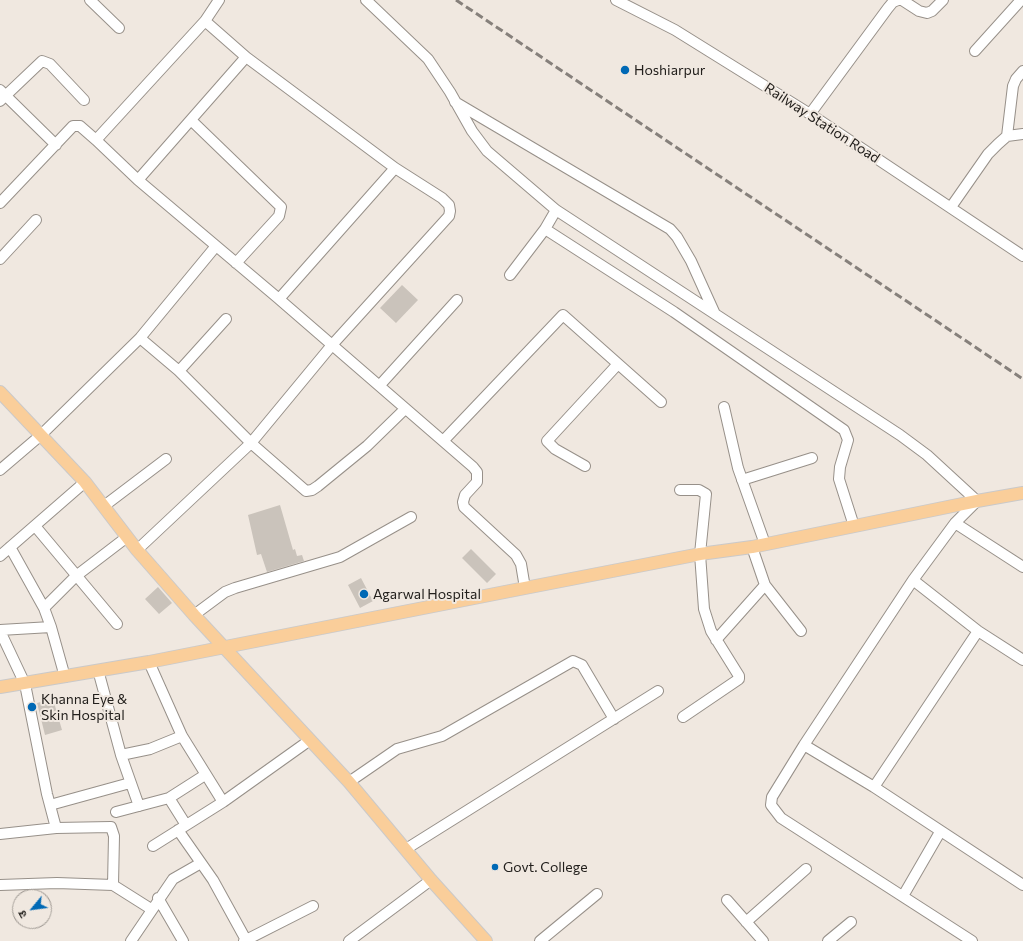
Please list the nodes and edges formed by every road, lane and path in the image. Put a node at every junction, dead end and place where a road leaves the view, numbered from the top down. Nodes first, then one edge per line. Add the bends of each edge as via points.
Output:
1 (90, 0) edge
2 (219, 0) edge
3 (366, 0) edge
4 (616, 0) edge
5 (898, 0) edge
6 (943, 0) edge
7 (1021, 0) edge
8 (205, 21) junction
9 (119, 28) dead end
10 (975, 51) dead end
11 (246, 57) junction
12 (1023, 71) edge
13 (2, 96) edge
14 (84, 100) dead end
15 (455, 102) junction
16 (810, 114) junction
17 (192, 121) junction
18 (1023, 134) edge
19 (1007, 136) junction
20 (96, 140) junction
21 (56, 145) junction
22 (395, 168) junction
23 (138, 180) junction
24 (0, 204) edge
25 (951, 207) junction
26 (556, 210) junction
27 (36, 220) dead end
28 (545, 229) junction
29 (216, 246) junction
30 (1023, 256) edge
31 (0, 259) edge
32 (236, 263) junction
33 (510, 275) dead end
34 (279, 300) junction
35 (457, 300) dead end
36 (716, 314) junction
37 (226, 319) dead end
38 (140, 338) junction
39 (332, 346) junction
40 (618, 364) junction
41 (179, 371) junction
42 (380, 385) junction
43 (0, 392) edge
44 (661, 402) dead end
45 (724, 407) dead end
46 (405, 409) junction
47 (41, 435) junction
48 (444, 440) junction
49 (251, 443) junction
50 (812, 458) dead end
51 (166, 459) dead end
52 (585, 466) dead end
53 (0, 470) edge
54 (742, 480) junction
55 (85, 482) junction
56 (680, 490) dead end
57 (1023, 493) edge
58 (977, 501) junction
59 (104, 506) junction
60 (410, 517) dead end
61 (955, 523) junction
62 (35, 526) junction
63 (854, 526) junction
64 (127, 537) junction
65 (765, 544) junction
66 (10, 547) junction
67 (752, 547) junction
68 (137, 550) junction
69 (700, 554) junction
70 (0, 556) edge
71 (1023, 567) edge
72 (76, 576) junction
73 (912, 580) junction
74 (765, 585) junction
75 (525, 588) junction
76 (44, 608) junction
77 (194, 615) junction
78 (117, 624) dead end
79 (51, 627) junction
80 (0, 631) edge
81 (801, 631) dead end
82 (978, 631) junction
83 (716, 640) junction
84 (225, 647) junction
85 (1023, 660) edge
86 (150, 662) junction
87 (98, 670) junction
88 (65, 677) junction
89 (25, 684) junction
90 (1, 685) edge
91 (658, 691) dead end
92 (683, 717) dead end
93 (614, 719) junction
94 (182, 736) junction
95 (310, 740) junction
96 (804, 745) junction
97 (121, 755) junction
98 (205, 775) junction
99 (349, 782) junction
100 (130, 784) junction
101 (874, 787) junction
102 (169, 798) junction
103 (223, 802) junction
104 (50, 805) junction
105 (140, 806) junction
106 (116, 812) dead end
107 (182, 827) junction
108 (56, 828) junction
109 (940, 832) junction
110 (0, 834) edge
111 (153, 846) dead end
112 (406, 849) junction
113 (201, 864) junction
114 (806, 868) dead end
115 (431, 880) junction
116 (0, 885) edge
117 (113, 885) junction
118 (1023, 885) edge
119 (597, 894) dead end
120 (903, 896) junction
121 (158, 898) junction
122 (727, 900) dead end
123 (313, 906) dead end
124 (151, 909) junction
125 (746, 922) junction
126 (851, 922) dead end
127 (354, 939) edge
128 (131, 941) edge
129 (183, 941) edge
130 (245, 941) edge
131 (486, 941) edge
132 (540, 941) edge
133 (763, 941) edge
134 (828, 941) edge
135 (972, 941) edge

1 - 9 street
2 - 8 street
3 - 15 street via 428,59
4 - 16 street, Railway Station Road via 675,30
5 - 6 street via 927,13
5 - 16 street via 888,8
7 - 10 street
8 - 11 street
8 - 20 street
11 - 17 street
11 - 22 street
12 - 19 street via 1013,86
13 - 14 street via 37,64 45,61
13 - 21 street
15 - 26 street via 480,143 494,158
15 - 36 street via 670,229 691,261
16 - 25 street, Railway Station Road
17 - 23 street
17 - 32 street via 281,207 278,216
18 - 19 street
19 - 25 street via 988,154
20 - 21 street via 76,125
20 - 23 street
21 - 24 street
22 - 34 street
22 - 39 street via 442,198 449,205 449,216
23 - 29 street
25 - 30 street, Railway Station Road
26 - 28 street
26 - 36 street
27 - 31 street
28 - 33 street
28 - 63 street via 674,312 844,430 848,440 839,479
29 - 32 street
29 - 38 street
32 - 34 street
34 - 39 street
35 - 42 street
36 - 58 street via 900,435 927,455
37 - 41 street
38 - 41 street
38 - 47 street
39 - 42 street
39 - 49 street
40 - 44 street
40 - 48 street via 566,316 561,316
40 - 52 street via 547,441 555,450
41 - 49 street
42 - 46 street
43 - 47 main road
45 - 54 street
46 - 48 street
46 - 49 street via 368,446 312,490 306,491
47 - 53 street
47 - 55 main road
48 - 75 street via 477,472 477,482 465,495 464,508 516,555 521,564
49 - 68 street
50 - 54 street
51 - 59 street
54 - 65 street
55 - 59 main road
55 - 62 street
56 - 69 street via 699,490 706,494
57 - 58 main road
58 - 61 street
58 - 63 main road
59 - 64 main road
60 - 77 street via 340,557 230,590
61 - 71 street
61 - 73 street
62 - 66 street
62 - 72 street
63 - 65 main road
64 - 68 main road
64 - 72 street
65 - 67 main road
66 - 70 street
66 - 76 street
67 - 69 main road
67 - 74 street
68 - 77 main road
69 - 75 main road
69 - 83 street via 704,609
72 - 76 street
72 - 78 street
73 - 82 street
73 - 96 street
74 - 81 street
74 - 83 street
75 - 84 main road
76 - 79 street
77 - 84 main road
79 - 80 street
79 - 88 street
80 - 89 street
82 - 85 street
82 - 101 street
83 - 92 street via 740,679
84 - 86 main road
84 - 95 main road
86 - 87 main road
86 - 94 street
87 - 88 main road
87 - 97 street
88 - 89 main road
89 - 90 main road
89 - 104 street
91 - 93 street
93 - 99 street via 582,665 573,661 442,736 397,749
93 - 112 street
94 - 97 street via 150,749
94 - 98 street
95 - 99 main road
95 - 103 street
96 - 101 street
96 - 120 street via 772,797 771,805 775,812
97 - 100 street
98 - 102 street
98 - 103 street
99 - 112 main road
100 - 104 street
100 - 105 street
101 - 109 street
102 - 105 street
102 - 107 street
103 - 107 street
104 - 108 street
105 - 106 street
107 - 111 street
107 - 113 street
108 - 110 street
108 - 117 street via 110,827 114,836
109 - 118 street
109 - 120 street
112 - 115 main road
113 - 121 street via 173,879
113 - 130 street via 213,880
114 - 125 street
115 - 127 street
115 - 131 main road
116 - 117 street
117 - 124 street
119 - 132 street
120 - 135 street
121 - 124 street
121 - 129 street
122 - 125 street
123 - 130 street
124 - 128 street
125 - 133 street
126 - 134 street

